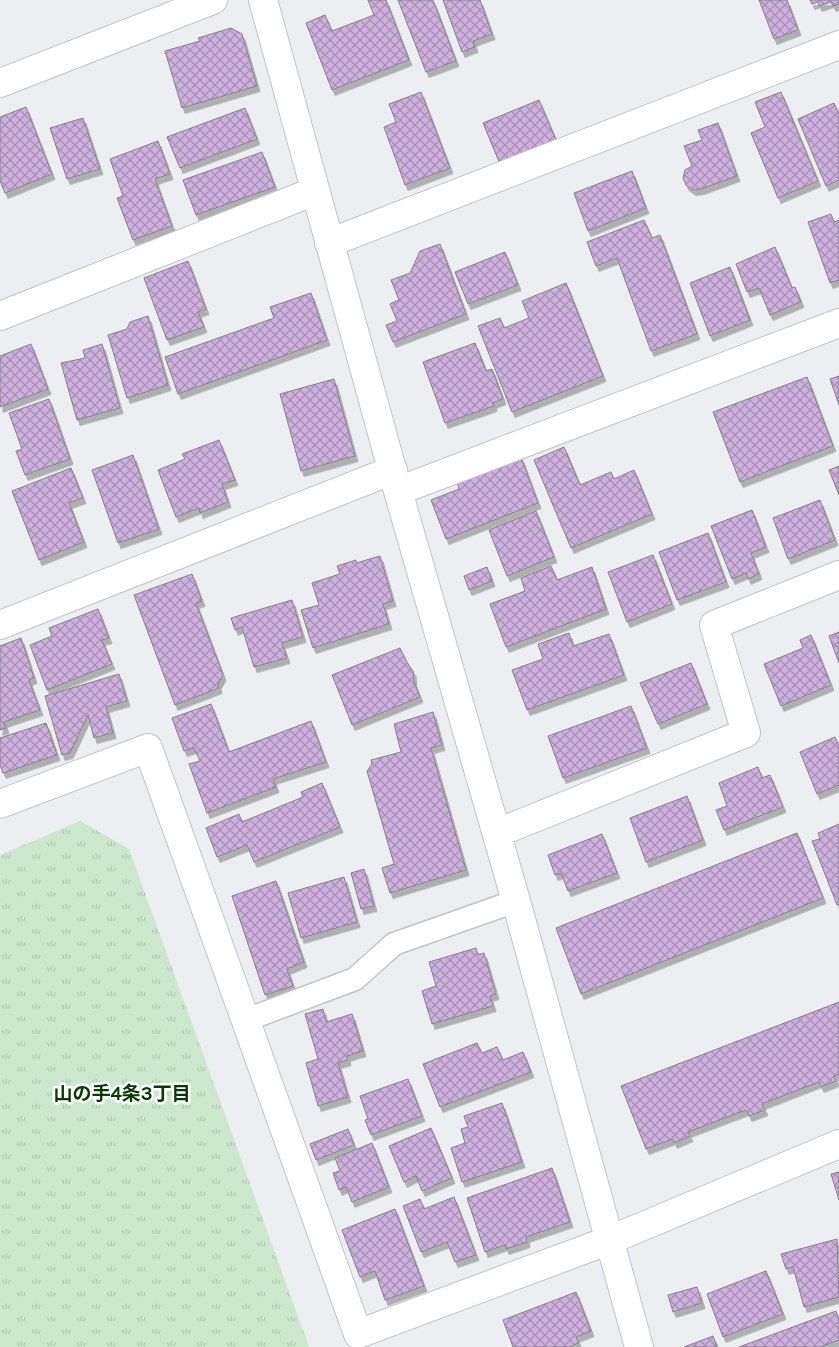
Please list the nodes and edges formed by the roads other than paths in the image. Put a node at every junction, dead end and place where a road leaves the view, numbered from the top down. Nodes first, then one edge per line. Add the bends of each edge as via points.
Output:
1 (213, 0) edge
2 (263, 0) edge
3 (839, 45) edge
4 (0, 83) edge
5 (315, 191) junction
6 (330, 243) junction
7 (0, 316) edge
8 (839, 323) edge
9 (396, 481) junction
10 (839, 576) edge
11 (0, 625) edge
12 (0, 804) edge
13 (497, 833) junction
14 (516, 901) junction
15 (246, 1020) junction
16 (839, 1144) edge
17 (610, 1240) junction
18 (639, 1347) edge

1 - 4 street
2 - 5 street
3 - 6 street
5 - 6 street
5 - 7 street
6 - 9 street
8 - 9 street
9 - 11 street
9 - 13 street
10 - 13 street via 714,625 746,733
12 - 15 street via 148,748
13 - 14 street
14 - 15 lane via 394,944 355,979
14 - 17 street
15 - 17 street via 358,1334
16 - 17 street
17 - 18 street

